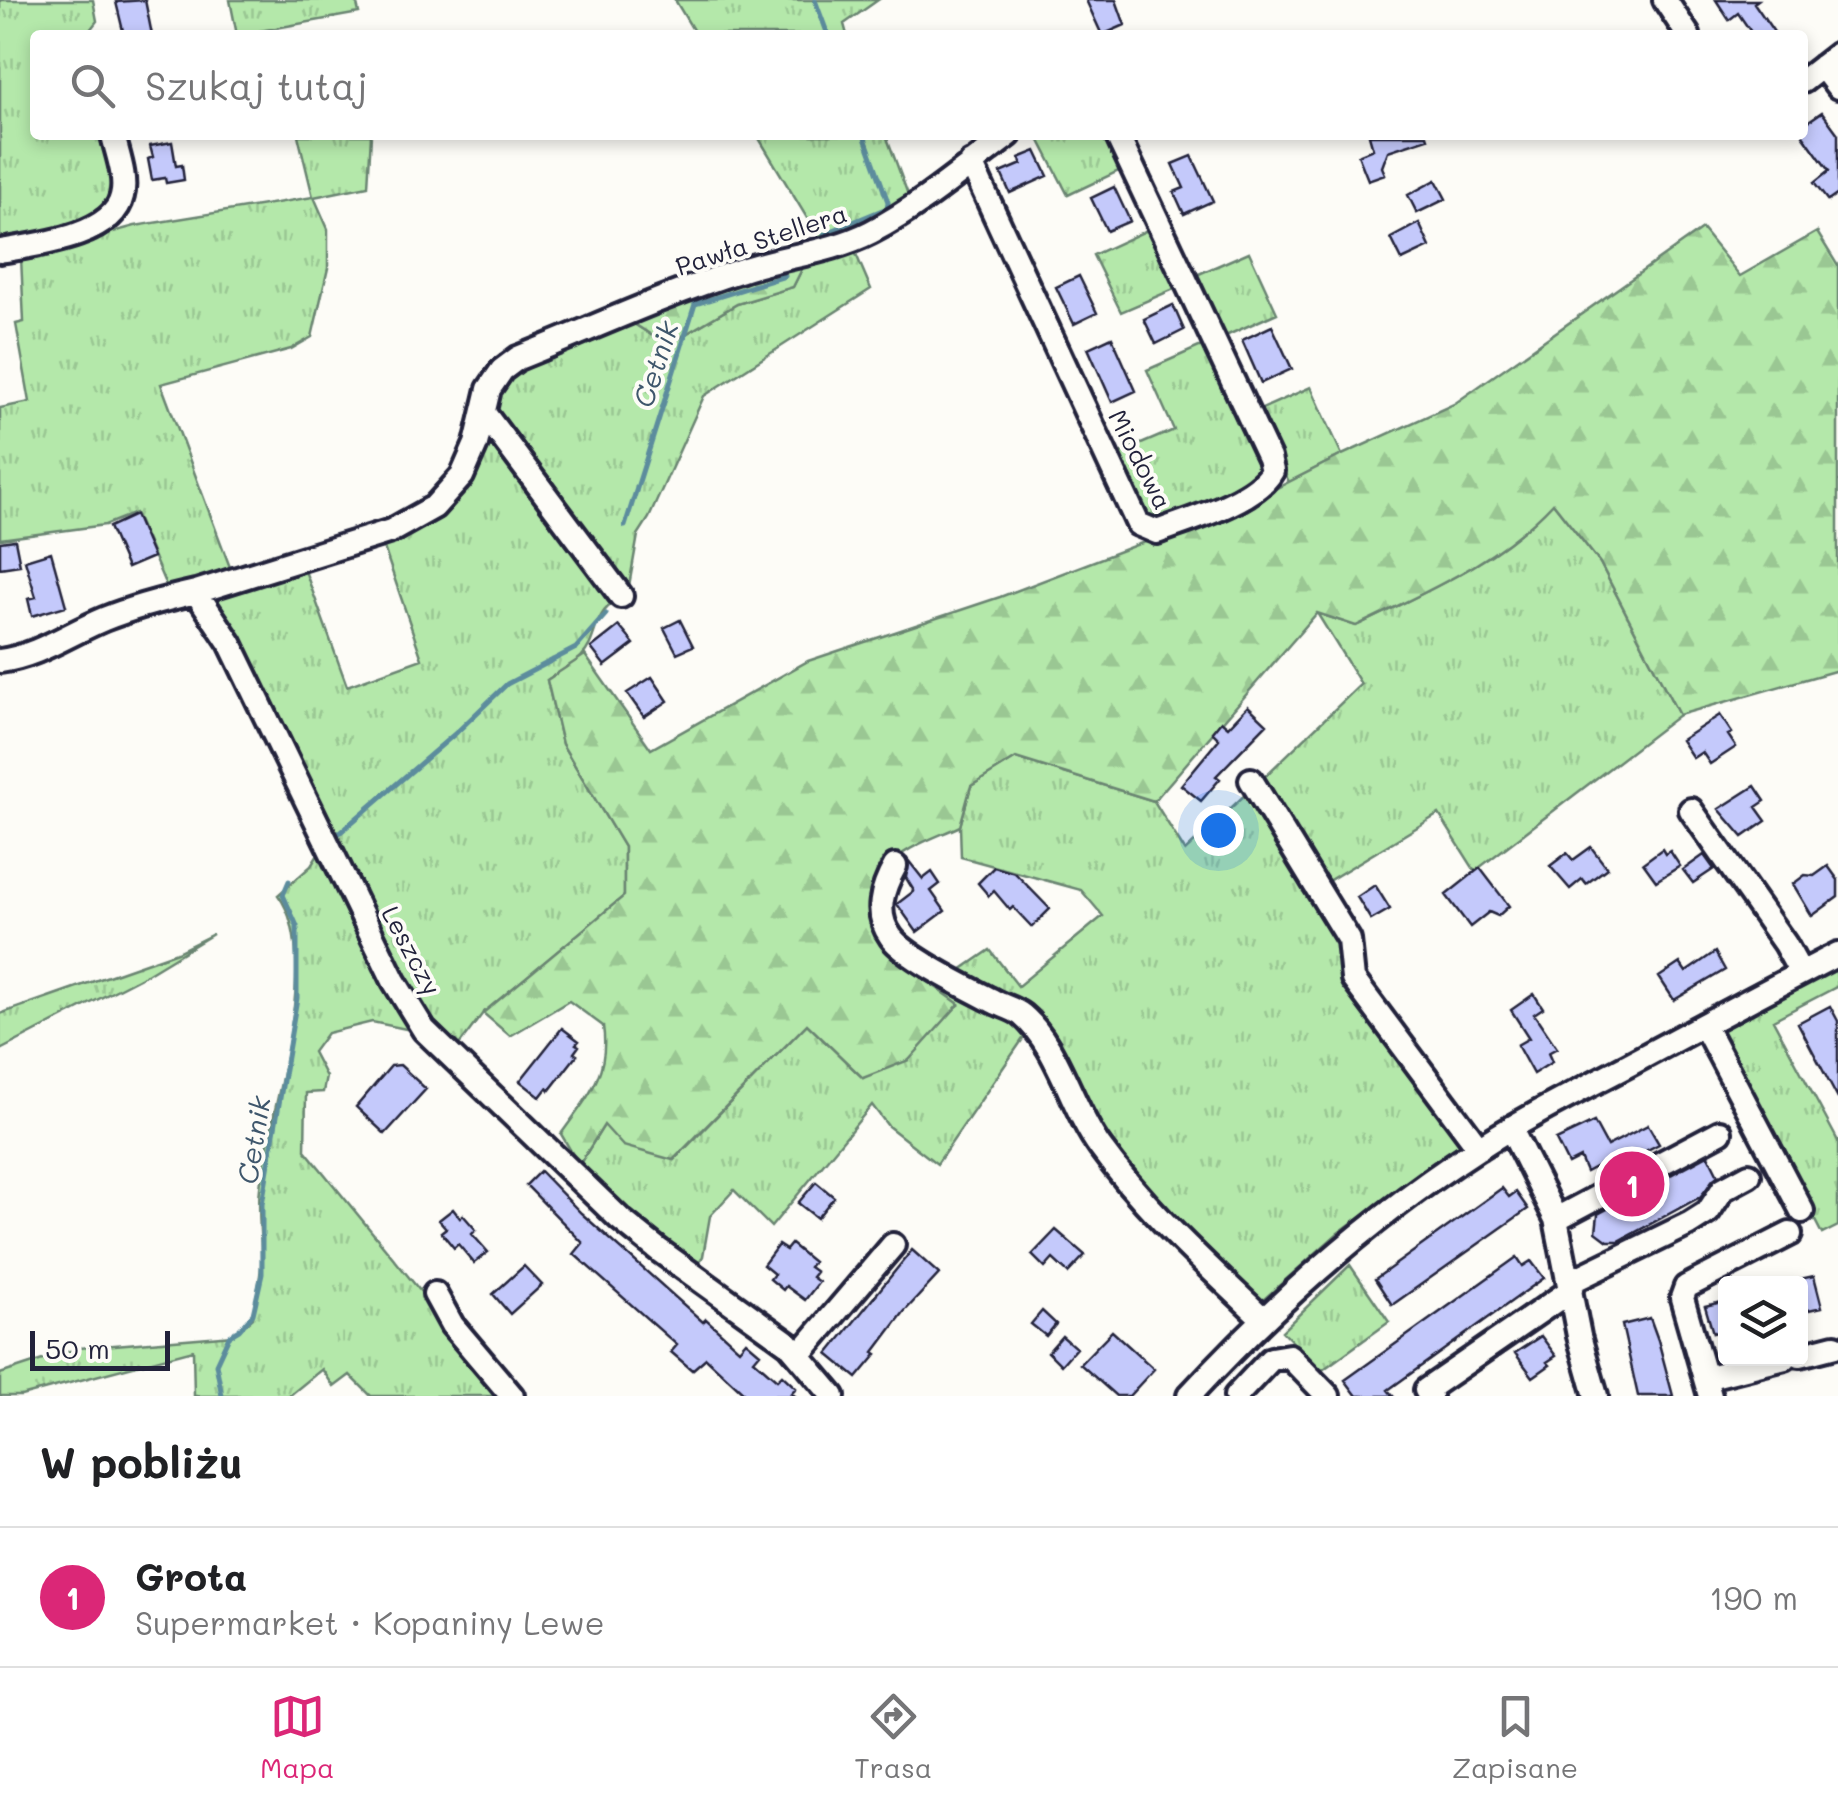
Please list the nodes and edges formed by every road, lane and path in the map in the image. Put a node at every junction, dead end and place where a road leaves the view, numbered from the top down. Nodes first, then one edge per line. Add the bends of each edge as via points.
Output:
1 (1665, 0) edge
2 (1685, 30) edge
3 (1830, 60) edge
4 (1808, 77) edge
5 (1838, 88) edge
6 (117, 140) edge
7 (1002, 140) edge
8 (1120, 140) edge
9 (971, 164) junction
10 (0, 251) edge
11 (484, 413) junction
12 (196, 592) junction
13 (621, 596) dead end
14 (0, 661) edge
15 (1251, 780) dead end
16 (1690, 810) dead end
17 (894, 866) dead end
18 (1838, 955) edge
19 (1801, 973) junction
20 (1704, 1025) junction
21 (1511, 1128) junction
22 (1720, 1132) dead end
23 (1478, 1148) junction
24 (1749, 1175) dead end
25 (1802, 1211) dead end
26 (1556, 1219) junction
27 (1790, 1234) dead end
28 (893, 1244) dead end
29 (1570, 1286) junction
30 (435, 1294) dead end
31 (1264, 1319) junction
32 (1835, 1346) dead end
33 (1808, 1353) edge
34 (800, 1354) junction
35 (1764, 1366) edge
36 (1708, 1387) edge
37 (512, 1396) edge
38 (834, 1396) edge
39 (1189, 1396) edge
40 (1236, 1396) edge
41 (1328, 1396) edge
42 (1430, 1396) edge
43 (1596, 1396) edge

1 - 2 street
3 - 4 street
3 - 5 street
6 - 10 street via 123,184 114,213 72,236
7 - 9 street, Pawła Stellera
8 - 9 street, Miodowa via 1272,470 1266,483 1156,532 1138,524
9 - 11 street, Pawła Stellera via 868,233 716,278 518,358 489,389
11 - 12 street, Pawła Stellera via 462,476 434,507 390,530
11 - 13 street
12 - 14 street
12 - 34 street, Leszczy via 230,644 424,1030 620,1219
15 - 23 street via 1348,940 1353,979
16 - 19 street
17 - 31 street via 880,904 893,940 1021,1014 1132,1190
18 - 19 street
19 - 20 street
20 - 21 street
20 - 25 street
21 - 23 street
21 - 26 street
22 - 26 street
23 - 31 street via 1369,1228
24 - 29 street via 1722,1189 1708,1212 1689,1224
26 - 29 street
27 - 36 street via 1686,1287 1682,1298
28 - 34 street
29 - 42 street via 1426,1390
29 - 43 street
30 - 37 street via 452,1325
31 - 39 street
32 - 33 street
34 - 38 street, Leszczy
35 - 36 street
40 - 41 street via 1271,1359 1289,1356

